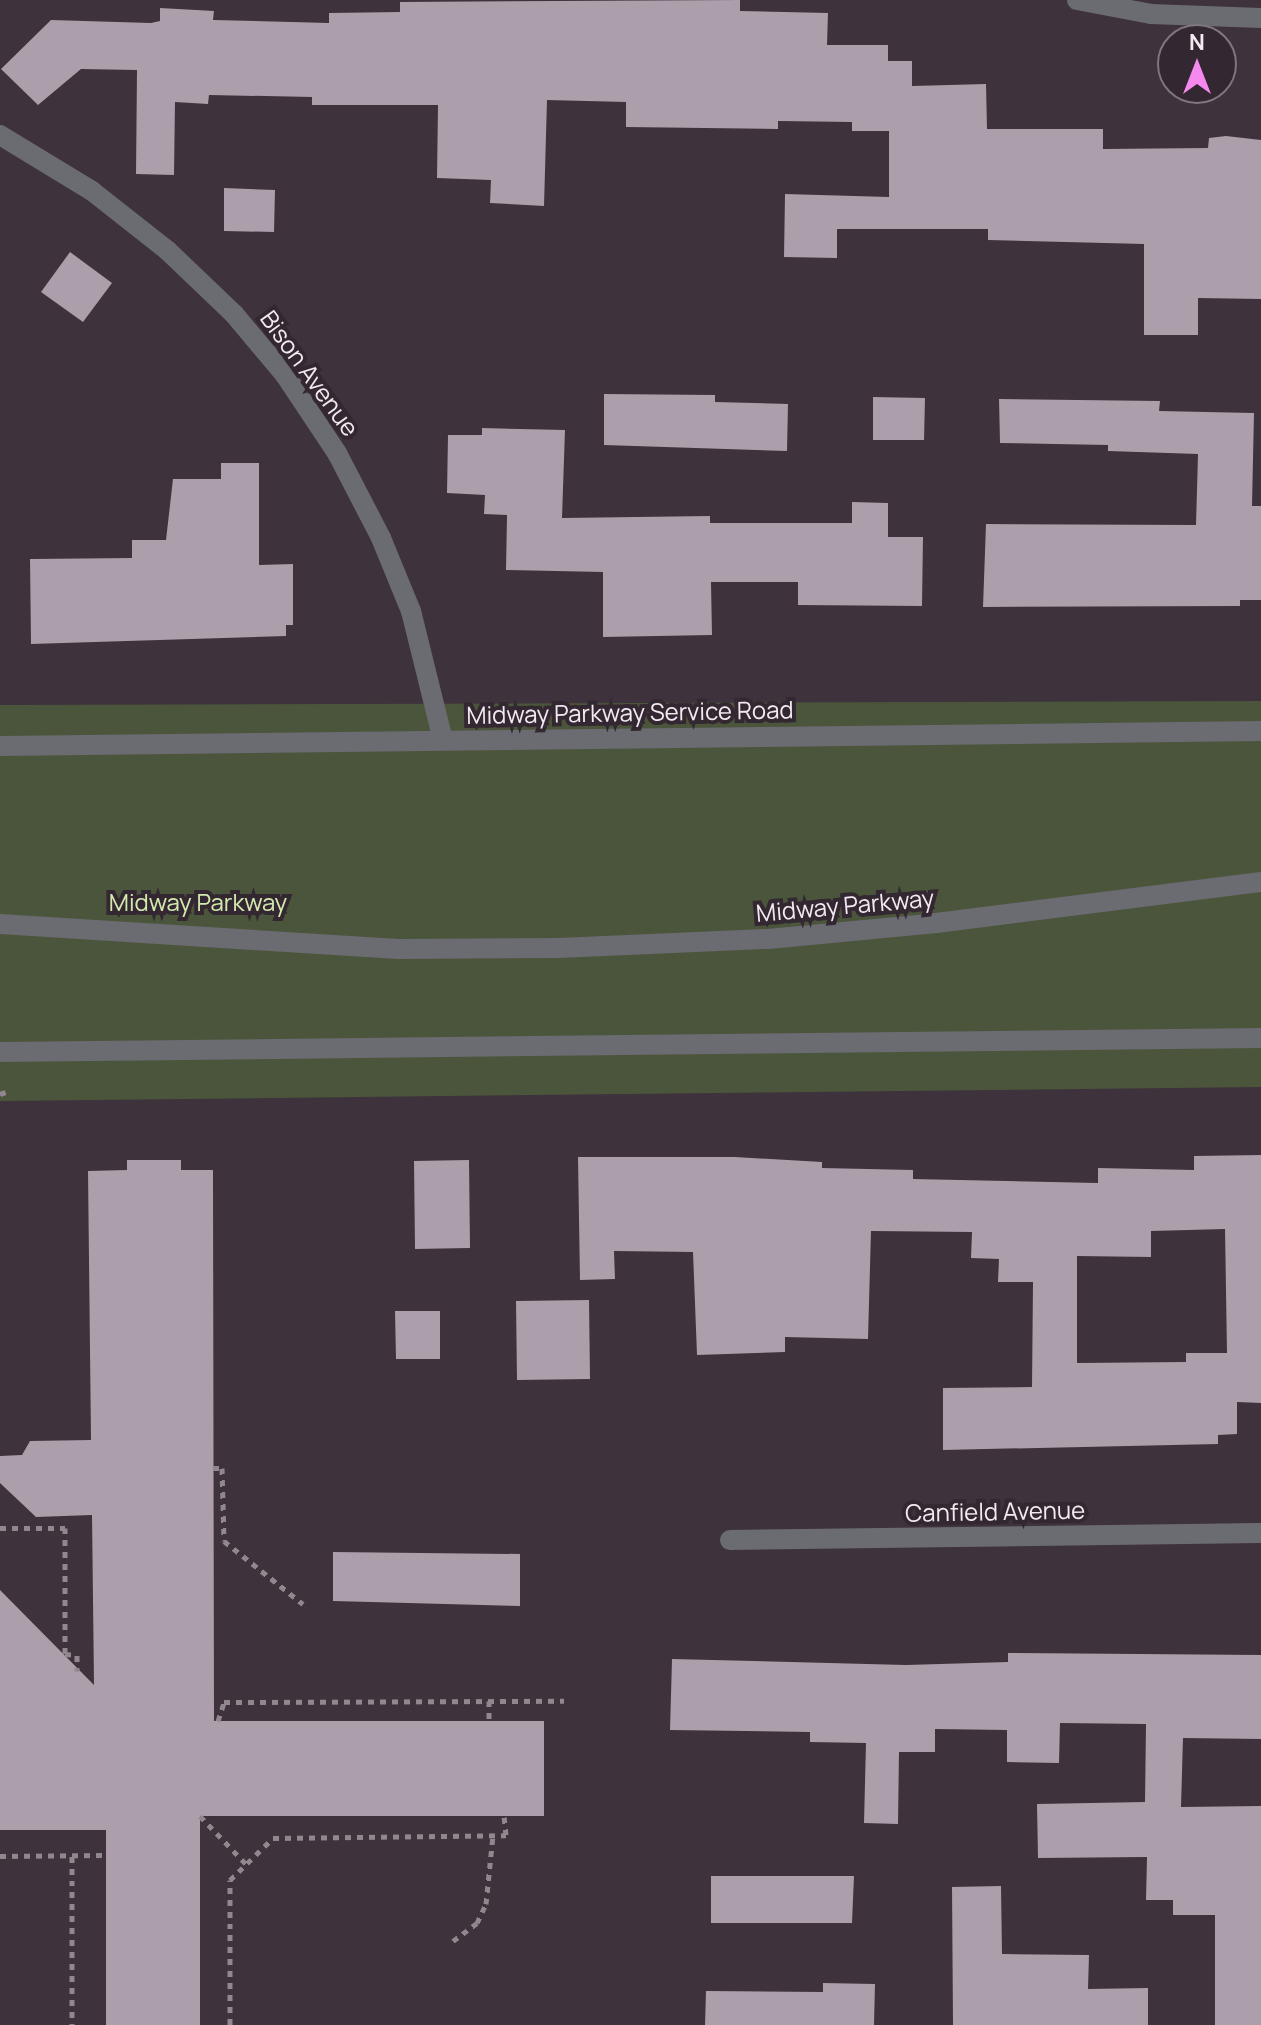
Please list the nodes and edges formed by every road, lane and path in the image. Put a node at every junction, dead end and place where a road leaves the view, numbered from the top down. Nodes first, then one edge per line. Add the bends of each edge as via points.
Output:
1 (1077, 0) edge
2 (1261, 18) edge
3 (0, 135) edge
4 (1261, 731) edge
5 (443, 740) junction
6 (0, 746) edge
7 (1261, 882) edge
8 (0, 924) edge
9 (1261, 1038) edge
10 (0, 1052) edge
11 (213, 1468) dead end
12 (0, 1528) edge
13 (1261, 1533) edge
14 (730, 1540) dead end
15 (303, 1604) dead end
16 (77, 1671) dead end
17 (489, 1701) junction
18 (564, 1701) dead end
19 (218, 1721) dead end
20 (489, 1721) dead end
21 (200, 1816) dead end
22 (504, 1817) dead end
23 (493, 1835) junction
24 (106, 1855) dead end
25 (0, 1856) edge
26 (72, 1856) junction
27 (246, 1864) junction
28 (453, 1941) dead end
29 (72, 2025) edge
30 (230, 2025) edge

1 - 2 street via 1151,14
3 - 5 street, Bison Avenue via 92,191 167,250 234,314 285,375 337,453 381,538 411,611
4 - 5 street, Midway Parkway Service Road
5 - 6 street, Midway Parkway Service Road
7 - 8 street, Midway Parkway via 875,929 559,948 383,949
9 - 10 street
11 - 15 path via 222,1468 224,1541
12 - 16 path via 65,1528 65,1654 77,1655
13 - 14 street, Canfield Avenue
17 - 18 path
17 - 19 path via 224,1702
17 - 20 path
21 - 27 path
22 - 23 path via 506,1835
23 - 27 path via 273,1838
23 - 28 path via 486,1904 477,1923
24 - 26 path
25 - 26 path
26 - 29 path
27 - 30 path via 230,1880

